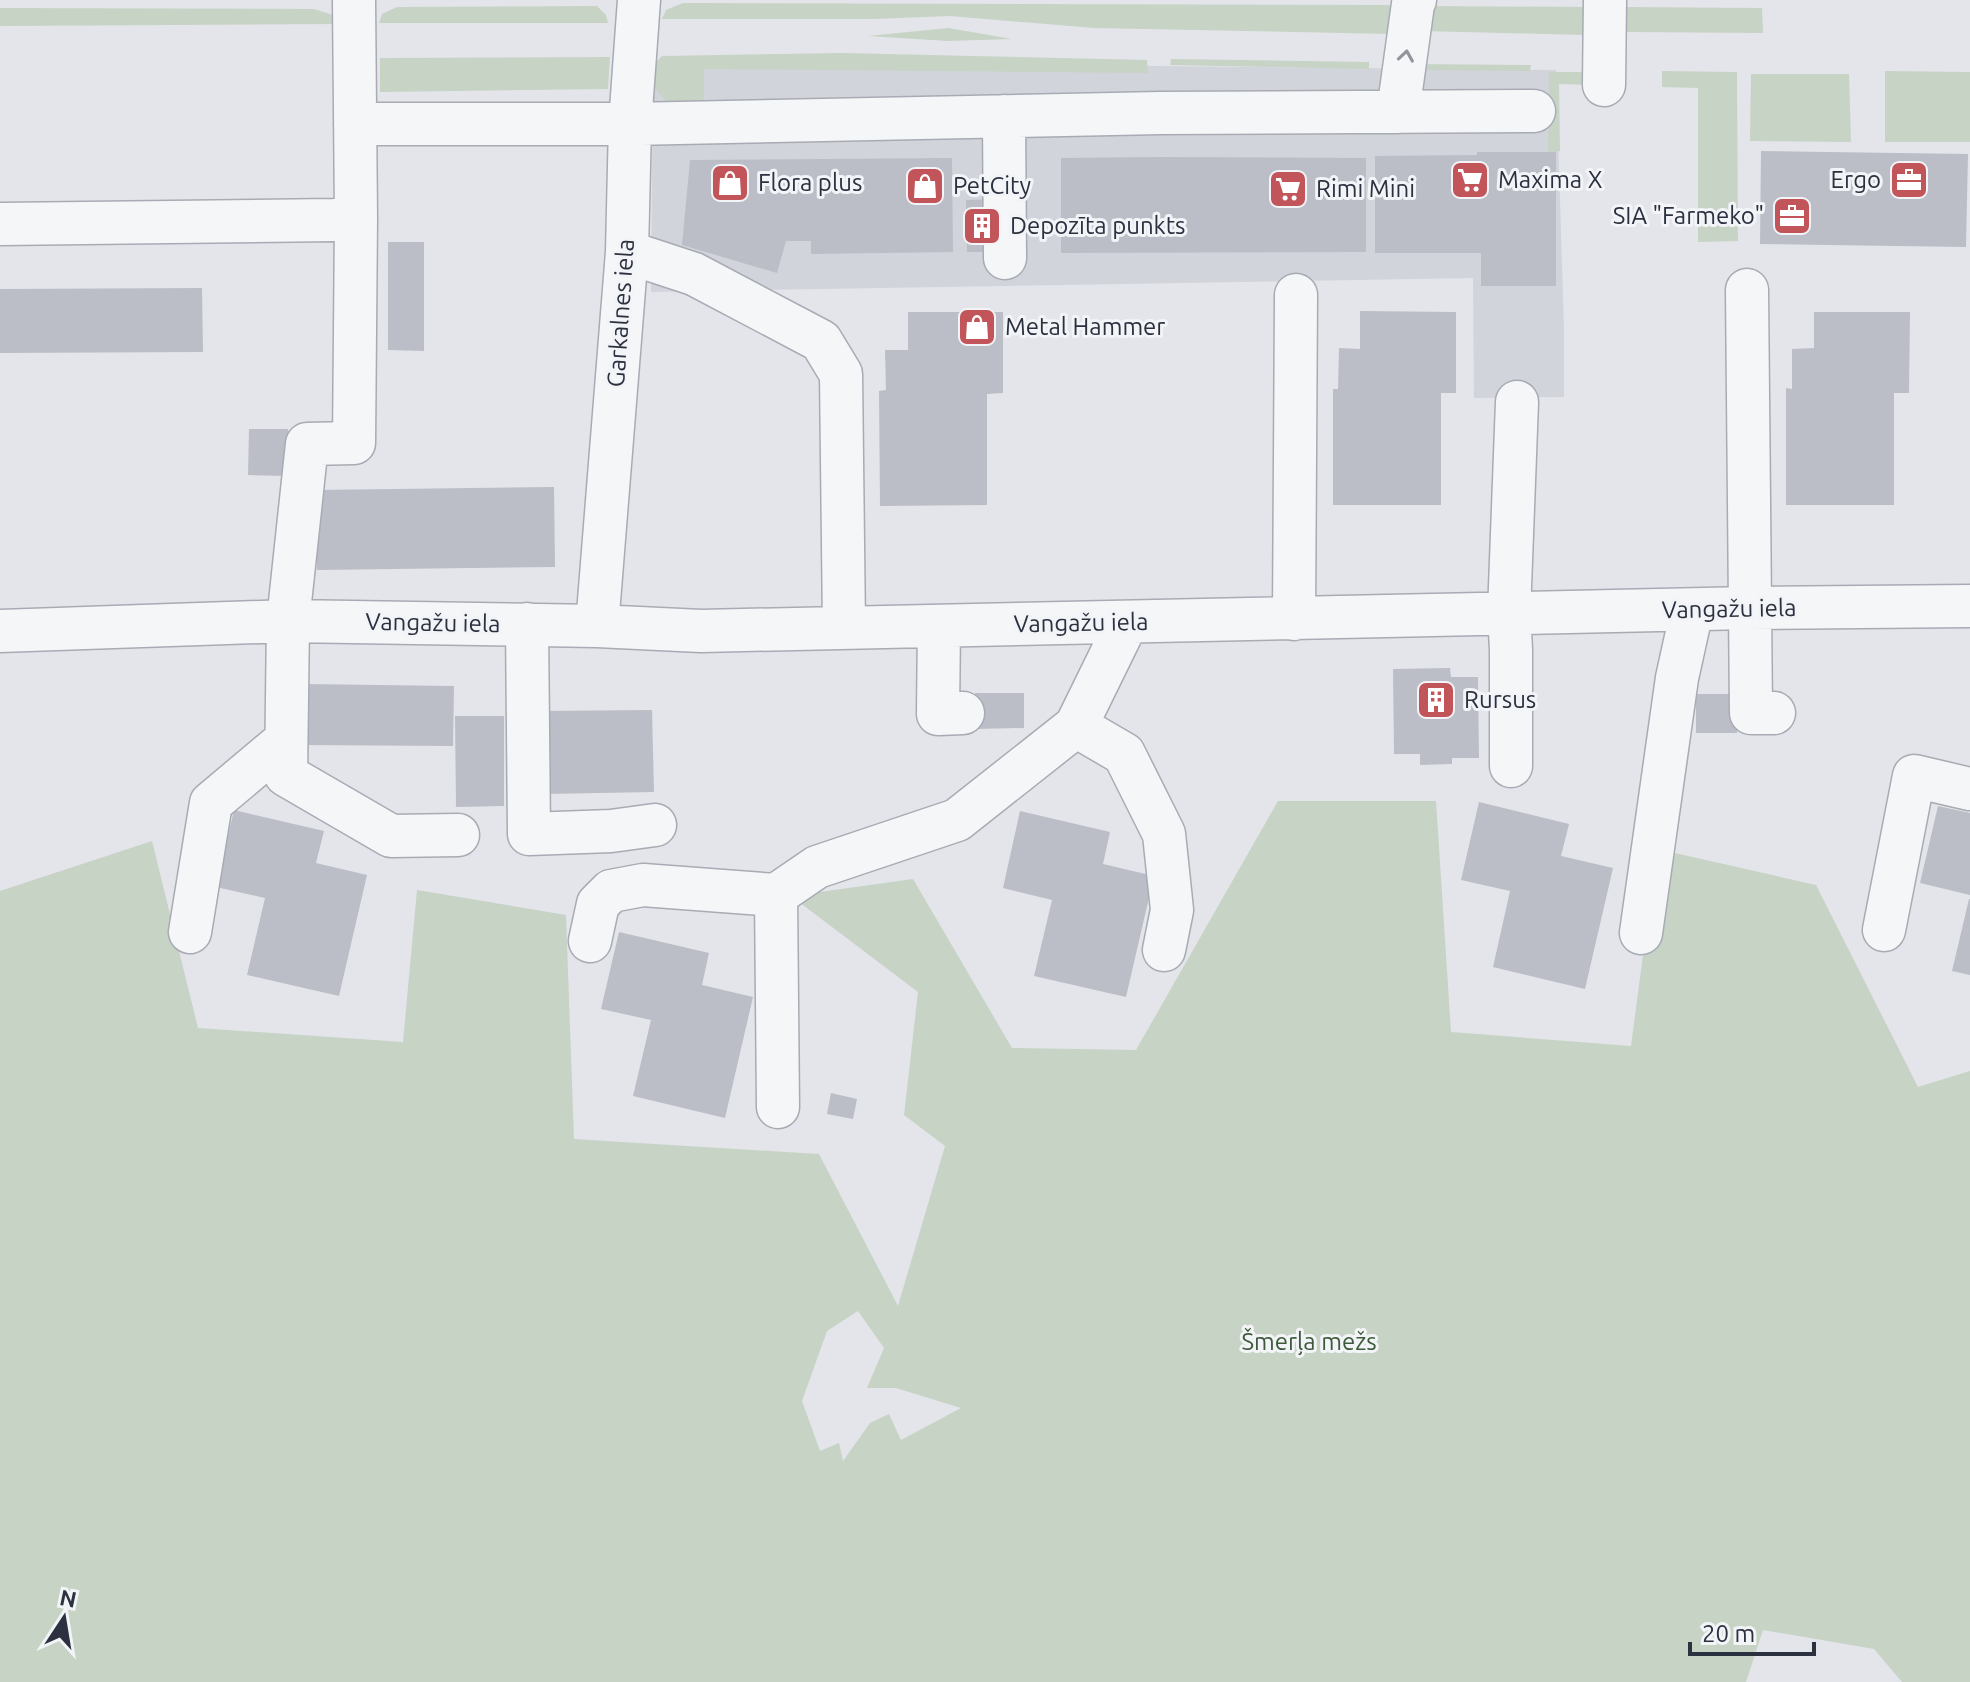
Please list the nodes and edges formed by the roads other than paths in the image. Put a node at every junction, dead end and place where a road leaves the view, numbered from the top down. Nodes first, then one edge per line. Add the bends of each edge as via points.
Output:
1 (354, 0) edge
2 (639, 0) edge
3 (1415, 0) edge
4 (1605, 0) edge
5 (1604, 85) dead end
6 (1534, 111) dead end
7 (1398, 112) junction
8 (1004, 116) junction
9 (355, 124) junction
10 (630, 124) junction
11 (356, 219) junction
12 (0, 224) edge
13 (627, 252) junction
14 (1005, 258) dead end
15 (1747, 290) dead end
16 (1296, 295) dead end
17 (1517, 402) dead end
18 (1970, 606) edge
19 (1749, 608) junction
20 (1692, 610) junction
21 (1509, 613) junction
22 (1294, 619) junction
23 (288, 621) junction
24 (1127, 622) junction
25 (527, 624) junction
26 (597, 626) junction
27 (939, 626) junction
28 (844, 628) junction
29 (0, 631) edge
30 (963, 713) dead end
31 (1774, 713) dead end
32 (1076, 726) junction
33 (286, 740) junction
34 (1511, 766) dead end
35 (1970, 789) edge
36 (655, 825) dead end
37 (458, 835) dead end
38 (776, 895) junction
39 (204, 919) dead end
40 (1884, 930) dead end
41 (1641, 933) dead end
42 (590, 941) dead end
43 (1164, 950) dead end
44 (778, 1107) dead end

1 - 9 street
2 - 10 street, Garkalnes iela
7 -> 3 street
4 - 5 street
6 - 7 street
7 - 8 street
8 - 10 street
8 - 14 street
9 - 10 street
9 - 11 street
10 - 13 street, Garkalnes iela
11 - 12 street
11 - 23 street via 354,443 307,444
13 - 26 street, Garkalnes iela
13 - 28 street via 694,274 821,341 841,374
15 - 19 street
16 - 22 street
17 - 21 street
18 - 19 street, Vangažu iela
19 - 20 street, Vangažu iela
19 - 31 street via 1751,713
20 - 21 street, Vangažu iela
20 - 41 street via 1677,678
21 - 22 street, Vangažu iela
21 - 34 street
22 - 24 street, Vangažu iela
23 - 25 street, Vangažu iela
23 - 29 street, Vangažu iela
23 - 33 street
24 - 27 street, Vangažu iela
24 - 32 street
25 - 26 street, Vangažu iela
25 - 36 street via 529,834
26 - 28 street, Vangažu iela via 701,631
27 - 28 street, Vangažu iela
27 - 30 street via 938,714
32 - 38 street via 957,820 817,867
32 - 43 street via 1124,754 1164,834 1172,910
33 - 37 street via 286,775 391,836
33 - 39 street via 211,803
35 - 40 street via 1914,776
38 - 42 street via 643,885 611,891 598,904
38 - 44 street

